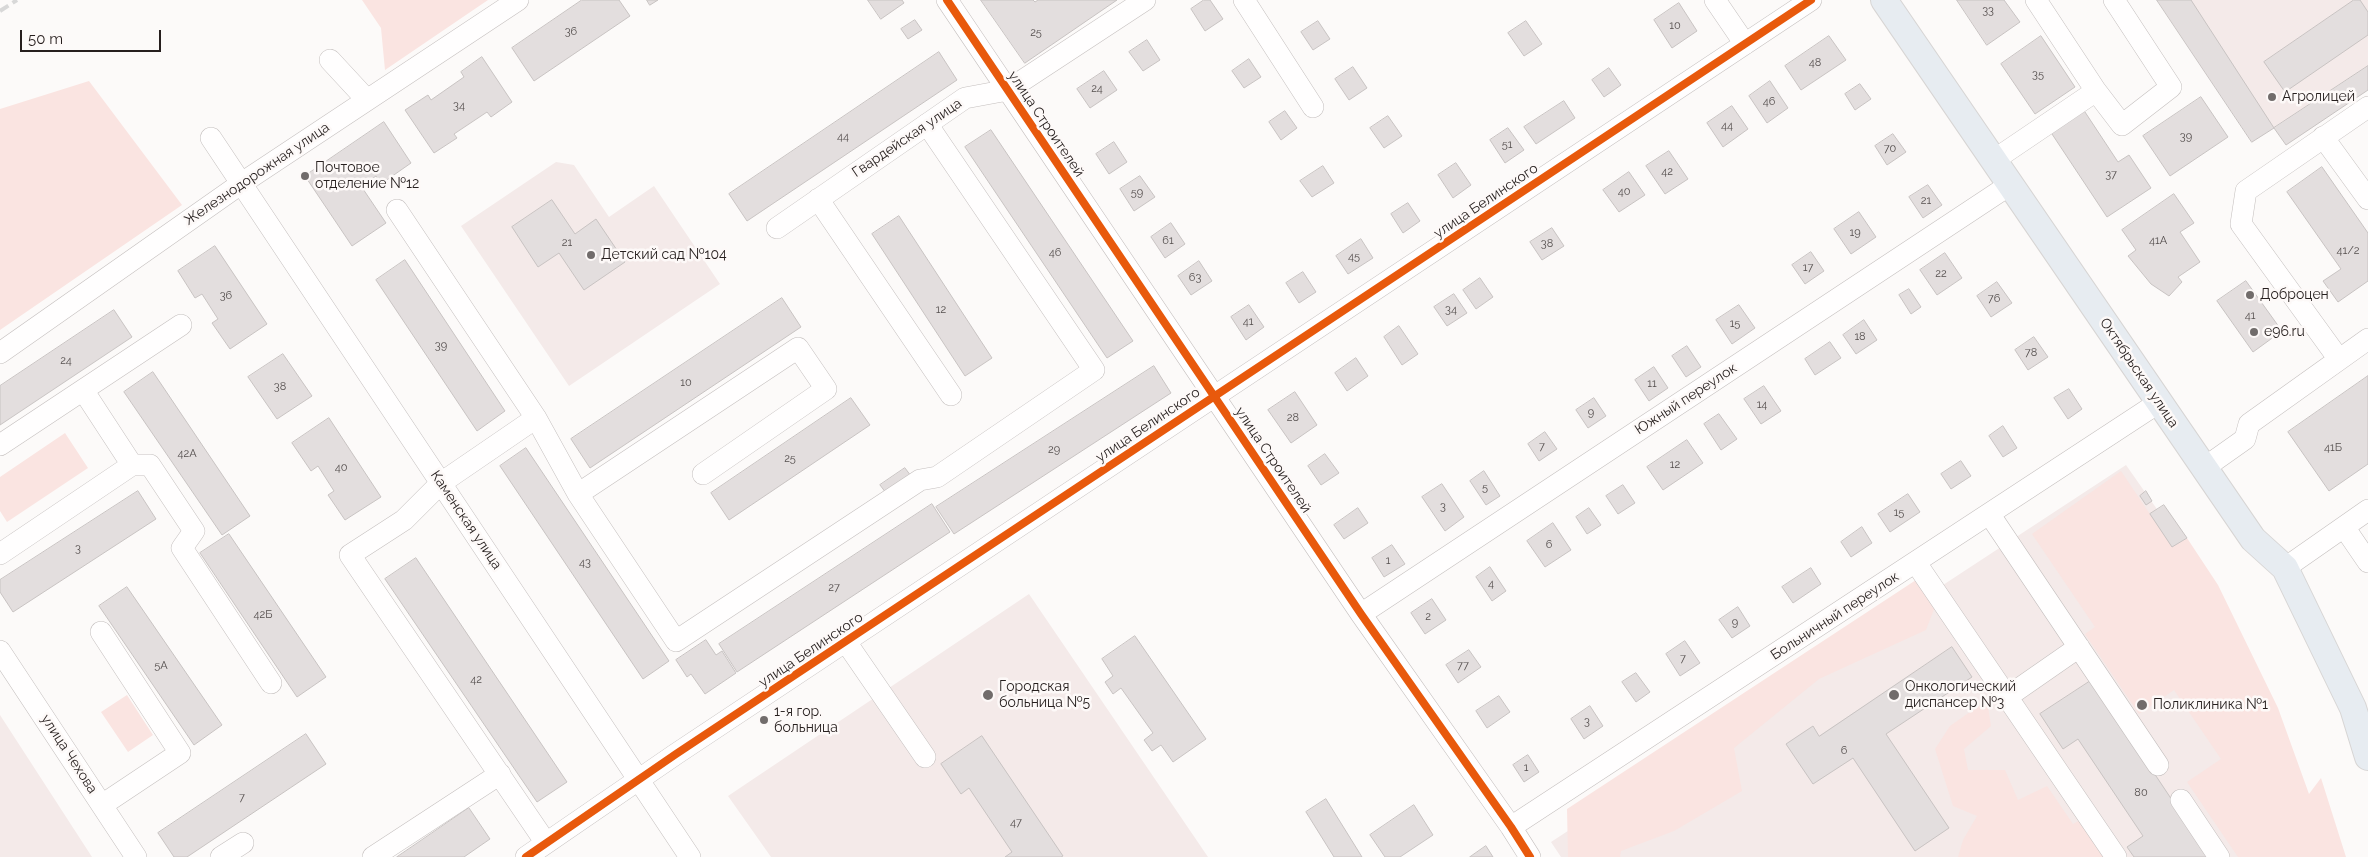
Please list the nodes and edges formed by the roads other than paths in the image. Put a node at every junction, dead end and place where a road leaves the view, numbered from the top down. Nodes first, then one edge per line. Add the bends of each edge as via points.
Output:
1 (518, 0) edge
2 (947, 0) edge
3 (1145, 0) edge
4 (1244, 0) edge
5 (1715, 0) edge
6 (1811, 0) edge
7 (1884, 0) edge
8 (2036, 0) edge
9 (2114, 0) edge
10 (1745, 44) junction
11 (330, 60) dead end
12 (1008, 90) junction
13 (2096, 91) junction
14 (367, 100) junction
15 (1314, 107) dead end
16 (2368, 107) edge
17 (927, 124) junction
18 (210, 138) dead end
19 (2323, 138) junction
20 (1994, 160) junction
21 (242, 183) junction
22 (2011, 184) junction
23 (818, 199) junction
24 (2368, 199) edge
25 (397, 210) dead end
26 (777, 228) dead end
27 (181, 326) dead end
28 (2368, 339) edge
29 (0, 353) edge
30 (2338, 358) junction
31 (83, 390) junction
32 (951, 395) dead end
33 (1215, 396) junction
34 (2158, 403) junction
35 (536, 418) junction
36 (0, 445) edge
37 (132, 465) junction
38 (2204, 468) junction
39 (703, 474) dead end
40 (441, 484) junction
41 (578, 494) junction
42 (2368, 510) edge
43 (1990, 515) junction
44 (2344, 527) junction
45 (0, 554) edge
46 (2368, 562) edge
47 (1916, 563) junction
48 (2285, 568) junction
49 (1361, 614) junction
50 (101, 632) dead end
51 (846, 642) junction
52 (2079, 647) junction
53 (0, 652) edge
54 (271, 683) dead end
55 (2007, 697) junction
56 (925, 757) dead end
57 (2368, 757) edge
58 (2158, 765) dead end
59 (500, 774) junction
60 (638, 780) junction
61 (2181, 800) dead end
62 (102, 805) junction
63 (1511, 827) junction
64 (243, 843) dead end
65 (546, 843) junction
66 (136, 857) edge
67 (222, 857) edge
68 (373, 857) edge
69 (526, 857) edge
70 (690, 857) edge
71 (1530, 857) edge
72 (2116, 857) edge
73 (2219, 857) edge

1 - 14 street, Железнодорожная улица
2 - 12 street, улица Строителей
3 - 12 street, Гвардейская улица
4 - 15 street
5 - 10 street
6 - 10 street, улица Белинского
7 - 20 main road, Октябрьская улица
8 - 13 street
9 - 13 street via 2171,87 2122,125
10 - 33 street, улица Белинского
11 - 14 street
12 - 17 street, Гвардейская улица via 965,98
12 - 33 street, улица Строителей
13 - 20 street
14 - 21 street, Железнодорожная улица
16 - 19 street
17 - 23 street, Гвардейская улица
17 - 41 street via 1094,370 937,477 920,480 676,642
18 - 21 street, Каменская улица
19 - 24 street
19 - 30 street via 2246,191 2241,224
20 - 22 main road, Октябрьская улица
21 - 29 street, Железнодорожная улица
21 - 40 street, Каменская улица
22 - 34 main road, Октябрьская улица
22 - 49 street, Южный переулок
23 - 26 street, Гвардейская улица
23 - 32 street
25 - 35 street
27 - 31 street
28 - 30 street
30 - 38 street via 2250,424 2245,439
31 - 36 street
31 - 37 street
33 - 49 street, улица Строителей
33 - 51 street, улица Белинского
34 - 38 main road, Октябрьская улица
34 - 43 street, Больничный переулок
35 - 40 street
35 - 41 street
37 - 45 street
37 - 54 street via 150,465 194,531 182,548
38 - 48 main road, Октябрьская улица via 2253,540
39 - 41 street via 826,389 798,348
40 - 59 street via 404,520 350,555
40 - 60 street, Каменская улица
42 - 44 street
43 - 47 street, Больничный переулок
43 - 52 street
44 - 46 street
44 - 48 street
47 - 55 street
47 - 63 street, Больничный переулок
48 - 57 main road, Октябрьская улица via 2353,708
49 - 63 street, улица Строителей
50 - 62 street via 180,753
51 - 56 street
51 - 60 street, улица Белинского
52 - 55 street
52 - 58 street
53 - 62 street, улица Чехова
55 - 72 street
59 - 65 street
59 - 68 street
60 - 65 street, улица Белинского
60 - 70 street, Каменская улица
61 - 73 street
62 - 66 street, улица Чехова
63 - 71 street, улица Строителей
64 - 67 street
65 - 69 street, улица Белинского

